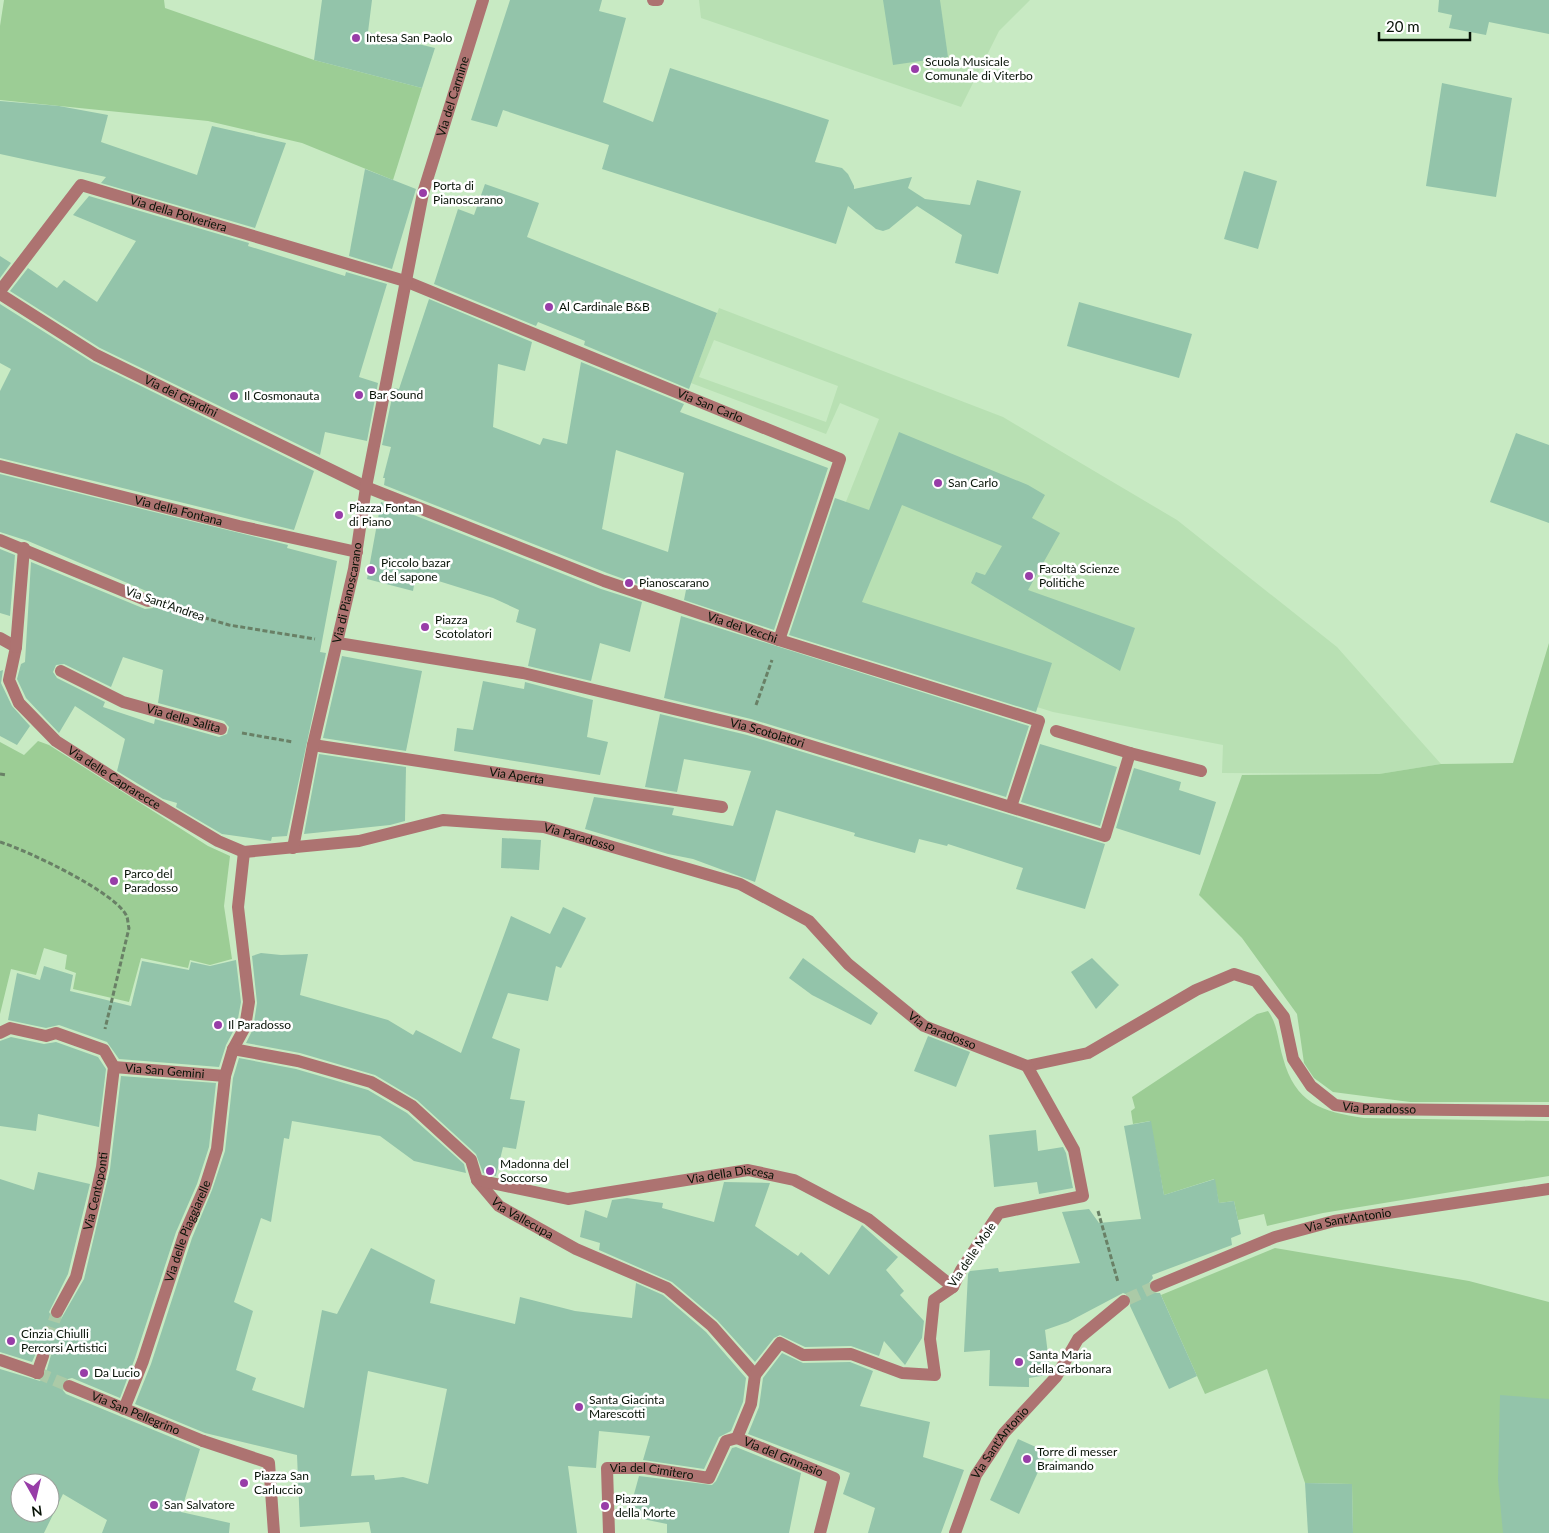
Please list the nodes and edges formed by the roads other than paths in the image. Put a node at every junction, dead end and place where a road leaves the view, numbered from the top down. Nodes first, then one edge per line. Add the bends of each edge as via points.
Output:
1 (483, 0) edge
2 (653, 0) edge
3 (658, 0) edge
4 (412, 246) joint
5 (404, 281) junction
6 (0, 292) edge
7 (0, 466) edge
8 (366, 487) junction
9 (0, 540) edge
10 (24, 548) junction
11 (357, 552) junction
12 (148, 601) road end
13 (0, 638) edge
14 (779, 640) junction
15 (338, 643) junction
16 (16, 647) junction
17 (61, 671) dead end
18 (221, 729) road end
19 (1056, 731) dead end
20 (313, 745) junction
21 (1130, 753) junction
22 (1201, 771) dead end
23 (722, 807) dead end
24 (1011, 807) junction
25 (293, 848) junction
26 (244, 852) junction
27 (0, 1033) edge
28 (233, 1049) junction
29 (1027, 1066) junction
30 (114, 1067) junction
31 (225, 1076) junction
32 (1549, 1111) edge
33 (477, 1180) junction
34 (1549, 1189) edge
35 (1156, 1286) tunnel mouth
36 (953, 1287) junction
37 (1126, 1300) tunnel mouth
38 (56, 1312) tunnel mouth
39 (43, 1356) tunnel mouth
40 (0, 1360) edge
41 (755, 1376) junction
42 (69, 1386) tunnel mouth
43 (124, 1409) junction
44 (737, 1438) junction
45 (274, 1533) edge
46 (609, 1533) edge
47 (820, 1533) edge
48 (955, 1533) edge

1 - 4 street, Via del Carmine via 431,165
2 - 3 street
4 - 5 street, Via di Pianoscarano
5 - 6 street, Via della Polveriera via 81,185
5 - 8 street, Via di Pianoscarano
5 - 14 street, Via San Carlo via 840,459
6 - 8 street, Via dei Giardini via 96,355
7 - 11 street, Via della Fontana
8 - 11 street, Via di Pianoscarano
8 - 14 street, Via dei Vecchi via 604,581
9 - 10 street, Via Sant'Andrea
10 - 12 street, Via Sant'Andrea
10 - 16 street, Via delle Caprarecce
11 - 15 street, Via di Pianoscarano
13 - 16 street
14 - 24 street, Via dei Vecchi via 1039,721
15 - 20 street, Via di Pianoscarano
15 - 24 street, Via Scotolatori via 523,674 748,727
16 - 26 street, Via delle Caprarecce via 9,680 19,703 56,741 201,831
17 - 18 street, Via della Salita via 123,702
19 - 21 street
20 - 23 street, Via Aperta
20 - 25 street, Via di Pianoscarano
21 - 22 street
21 - 24 street, Via Scotolatori via 1105,836
25 - 26 street
25 - 29 street, Via Paradosso via 359,841 443,820 544,827 740,884 809,921 848,964 924,1026
26 - 28 street via 238,907 248,1002 245,1027
27 - 30 street, Via San Gemini via 10,1028 46,1036 56,1033 104,1050
28 - 31 street, Via delle Piaggiarelle
28 - 33 street, Via Vallecupa via 298,1061 371,1082 412,1106 437,1127 471,1160
29 - 32 street, Via Paradosso via 1088,1053 1196,990 1234,974 1256,981 1284,1017 1294,1059 1311,1086 1335,1105 1363,1109
29 - 36 street, Via delle Mole via 1074,1150 1083,1196 1000,1213
30 - 31 street, Via San Gemini
30 - 38 street, Via Centoponti via 102,1167 93,1208 76,1277
31 - 43 street, Via delle Piaggiarelle via 217,1149
33 - 36 street, Via della Discesa via 568,1199 748,1170 794,1180 868,1219
33 - 41 street, Via Vallecupa via 499,1206 576,1249 667,1288 712,1326
34 - 35 street, Via Sant'Antonio via 1334,1221 1275,1237
36 - 41 street, Via delle Mole via 934,1300 930,1340 935,1375 902,1373 851,1354 803,1355 780,1343
37 - 48 street, Via Sant'Antonio via 1078,1339 1056,1377 1004,1433 976,1474
39 - 40 street via 37,1373
41 - 44 street via 751,1404
42 - 43 street, Via San Pellegrino
43 - 45 street, Via San Pellegrino via 269,1463
44 - 46 street, Via del Cimitero via 726,1441 709,1478 645,1468 607,1468
44 - 47 street, Via del Ginnasio via 834,1478

